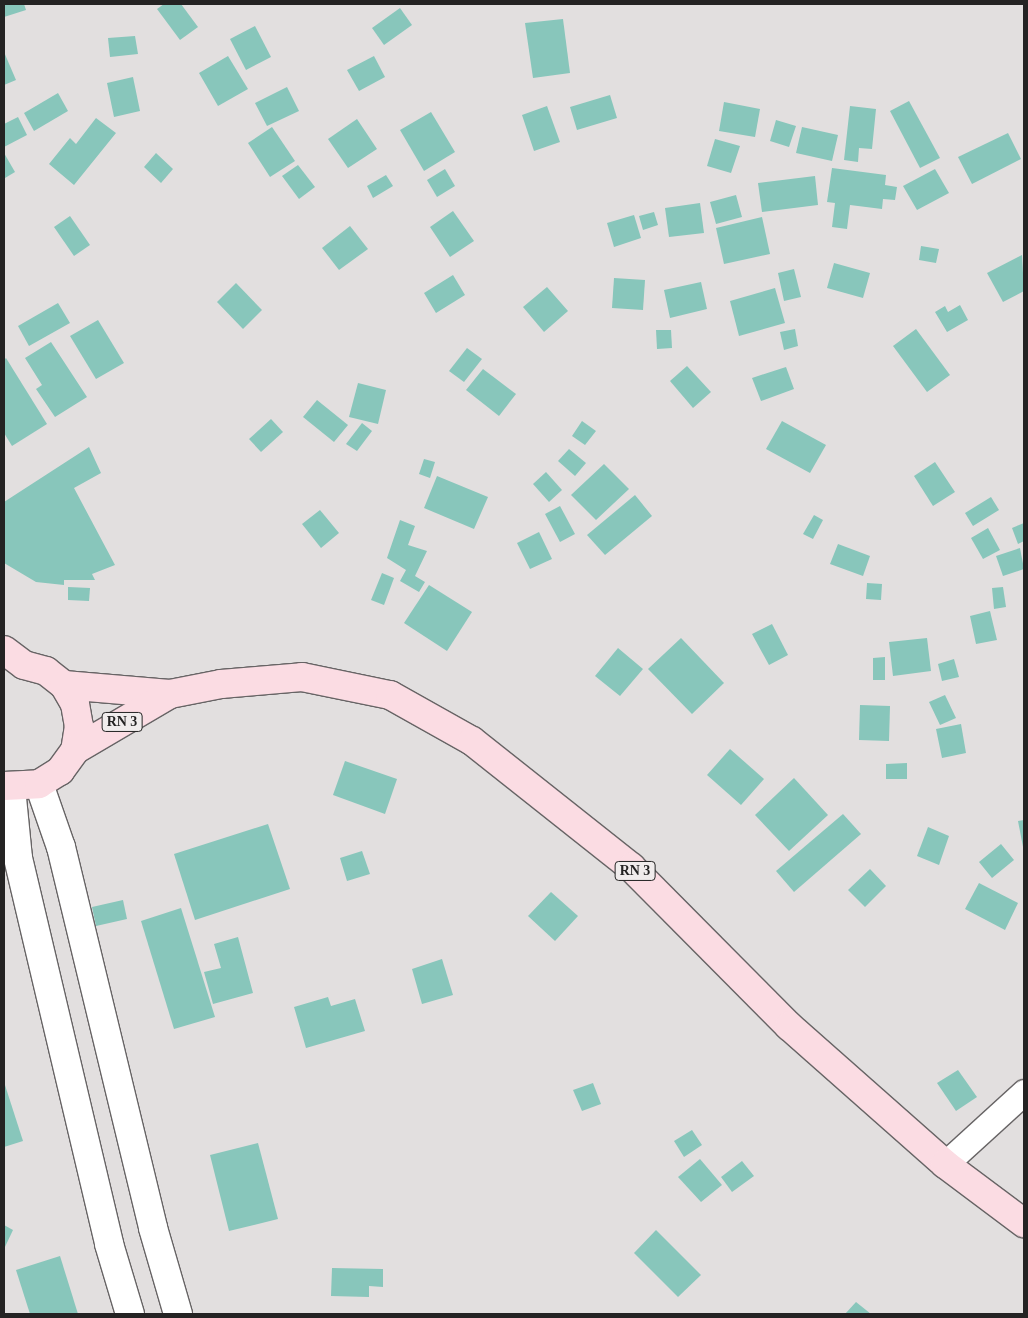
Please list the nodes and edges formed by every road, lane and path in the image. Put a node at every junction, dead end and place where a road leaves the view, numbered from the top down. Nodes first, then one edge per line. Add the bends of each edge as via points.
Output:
1 (11, 660) edge
2 (64, 685) junction
3 (170, 694) junction
4 (75, 750) junction
5 (39, 784) junction
6 (8, 787) edge
7 (1024, 1092) edge
8 (945, 1164) junction
9 (1024, 1223) edge
10 (130, 1314) edge
11 (178, 1314) edge

1 - 2 main road via 46,671
2 - 3 main road, RN 3
2 - 4 main road via 75,704 79,726
3 - 4 main road, RN 3
3 - 8 main road, RN 3 via 221,684 302,677 390,695 472,741 631,867 789,1026
4 - 5 main road via 60,771
5 - 6 main road
5 - 11 street via 61,847 153,1228
6 - 10 street via 18,858 109,1244
7 - 8 street
8 - 9 main road, RN 3

